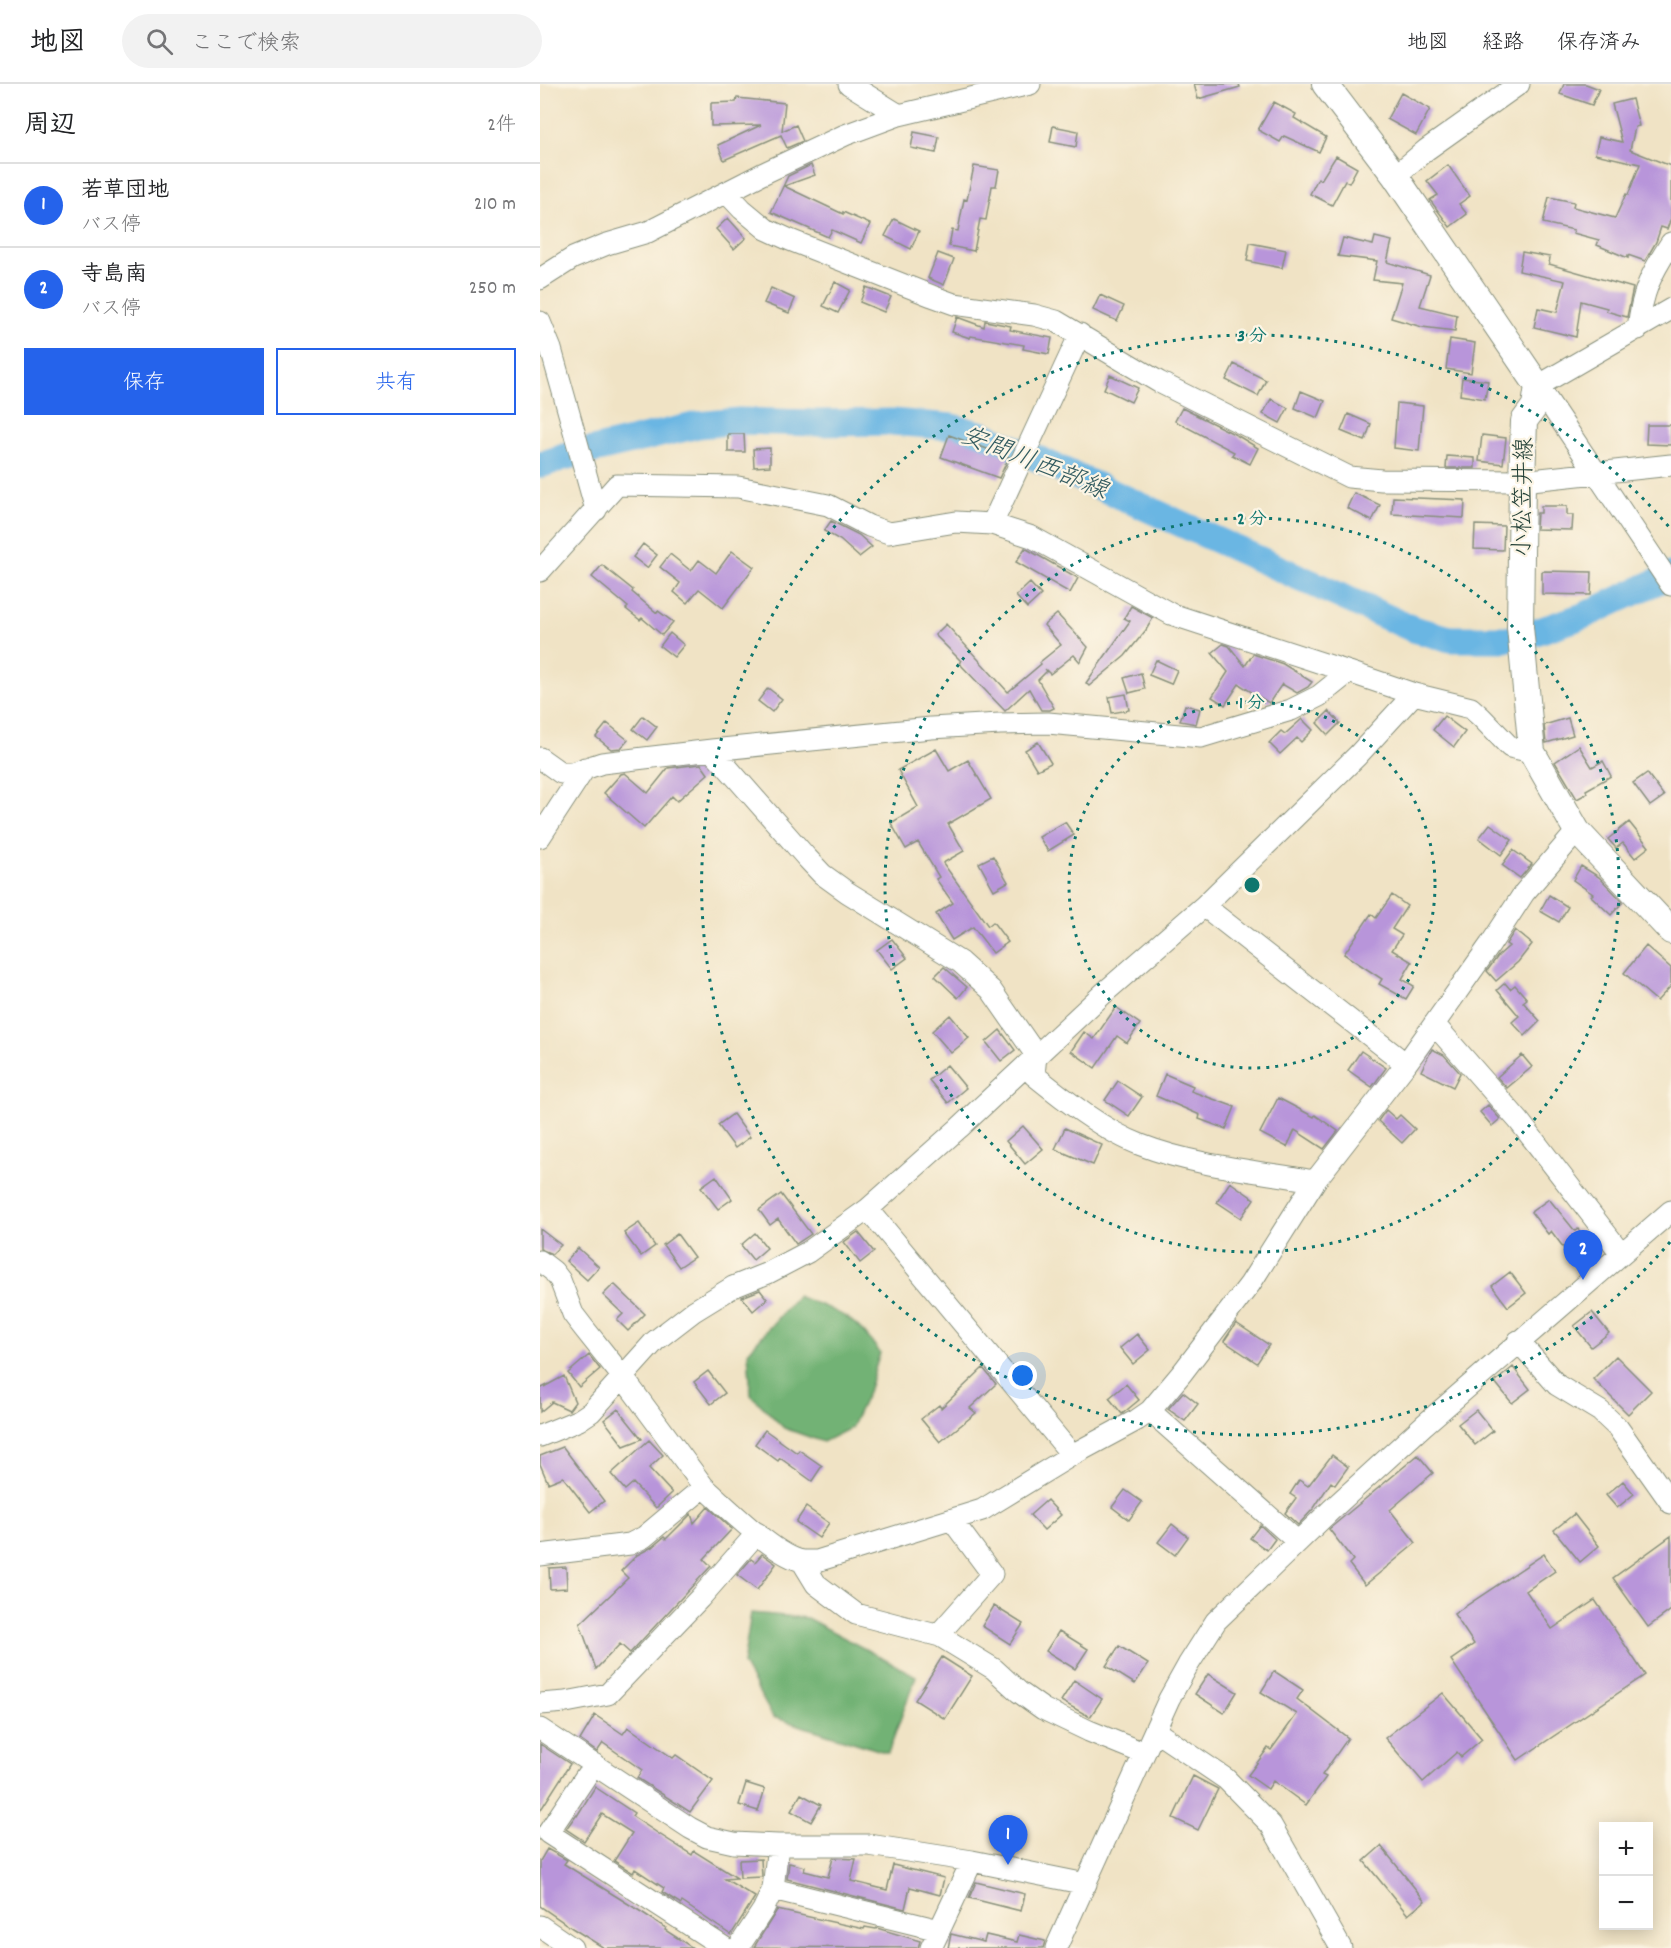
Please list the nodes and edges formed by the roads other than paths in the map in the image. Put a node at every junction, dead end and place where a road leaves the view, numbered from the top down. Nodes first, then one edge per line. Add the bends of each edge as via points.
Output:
1 (849, 84) edge
2 (1030, 84) edge
3 (1325, 84) edge
4 (1519, 84) edge
5 (899, 115) junction
6 (1395, 176) junction
7 (727, 193) junction
8 (1671, 243) edge
9 (540, 279) edge
10 (1671, 309) edge
11 (540, 322) edge
12 (1638, 328) junction
13 (1080, 334) junction
14 (1538, 386) junction
15 (1671, 465) edge
16 (1595, 473) junction
17 (1522, 481) junction
18 (596, 510) junction
19 (992, 524) junction
20 (540, 572) edge
21 (1666, 578) edge
22 (1349, 672) junction
23 (1414, 694) junction
24 (712, 750) junction
25 (1532, 752) junction
26 (540, 758) edge
27 (585, 768) junction
28 (1577, 831) junction
29 (540, 837) edge
30 (1204, 906) junction
31 (1671, 931) edge
32 (1434, 1024) junction
33 (1036, 1055) junction
34 (1406, 1064) junction
35 (1315, 1181) junction
36 (868, 1209) junction
37 (1671, 1211) edge
38 (1622, 1253) junction
39 (540, 1261) edge
40 (1518, 1341) junction
41 (622, 1376) junction
42 (1150, 1411) junction
43 (540, 1436) edge
44 (1072, 1455) junction
45 (704, 1487) junction
46 (1671, 1503) edge
47 (952, 1520) junction
48 (757, 1533) junction
49 (1298, 1542) junction
50 (540, 1555) edge
51 (802, 1561) junction
52 (938, 1635) junction
53 (540, 1704) edge
54 (540, 1729) edge
55 (1155, 1731) junction
56 (1143, 1753) junction
57 (594, 1764) junction
58 (544, 1839) edge
59 (778, 1845) junction
60 (972, 1861) junction
61 (1086, 1884) junction
62 (773, 1889) junction
63 (540, 1926) edge
64 (935, 1939) edge
65 (572, 1948) edge
66 (724, 1948) edge
67 (738, 1948) edge
68 (1056, 1948) edge
69 (1341, 1948) edge

1 - 5 street
2 - 5 street
3 - 6 main road
4 - 6 street
5 - 7 street via 845,135
6 - 14 main road
7 - 9 street via 648,232 573,258
7 - 13 street via 766,229 790,240 954,304 1034,315
8 - 12 street via 1646,286
10 - 12 street
11 - 18 street
12 - 14 street
13 - 17 street via 1159,382 1349,477
13 - 19 street
14 - 16 street
14 - 17 main road, 小松笠井線 via 1535,405 1524,421
15 - 16 street
16 - 17 street
16 - 21 street
17 - 25 main road, 小松笠井線 via 1520,627
18 - 19 street via 617,485 738,487 828,506 890,533 956,522
18 - 20 street
19 - 22 street via 1032,537 1171,614
22 - 23 street
22 - 24 street via 1318,696 1291,710 1201,737 1047,723 1000,724
23 - 25 street via 1471,708 1510,747
23 - 30 street via 1358,756
24 - 27 street
24 - 33 street via 822,874 960,962 991,990
25 - 28 main road, 小松笠井線
26 - 27 street via 561,773
27 - 29 street
28 - 31 main road, 小松笠井線
28 - 32 street via 1524,893
30 - 33 street
30 - 34 street
32 - 34 street
32 - 38 street via 1519,1121
33 - 35 street via 1034,1075 1096,1121 1139,1145 1184,1158
33 - 36 street
34 - 35 street
35 - 42 street via 1250,1284
36 - 41 street via 808,1251 733,1287 694,1311 655,1341
36 - 44 street
37 - 38 street
38 - 40 street
39 - 41 street via 560,1280 573,1314
40 - 46 street via 1557,1385 1600,1411 1618,1428
40 - 49 street
41 - 43 street via 591,1412
41 - 45 street
42 - 44 street
42 - 49 street
44 - 47 street via 982,1510
45 - 48 street
45 - 50 street via 630,1544
47 - 51 street via 817,1561
47 - 52 street via 992,1574
48 - 51 street via 785,1554
48 - 53 street via 608,1694
49 - 55 street via 1216,1621 1188,1665
51 - 52 street via 816,1584 856,1614
52 - 56 street via 993,1669 1043,1708
54 - 57 street
55 - 56 street
55 - 69 street via 1226,1779 1271,1824
56 - 61 street
57 - 58 street
57 - 59 street via 707,1837
58 - 66 street
59 - 60 street via 869,1845
59 - 62 street
60 - 61 street
60 - 64 street
61 - 68 street
62 - 64 street
62 - 67 street
63 - 65 street

